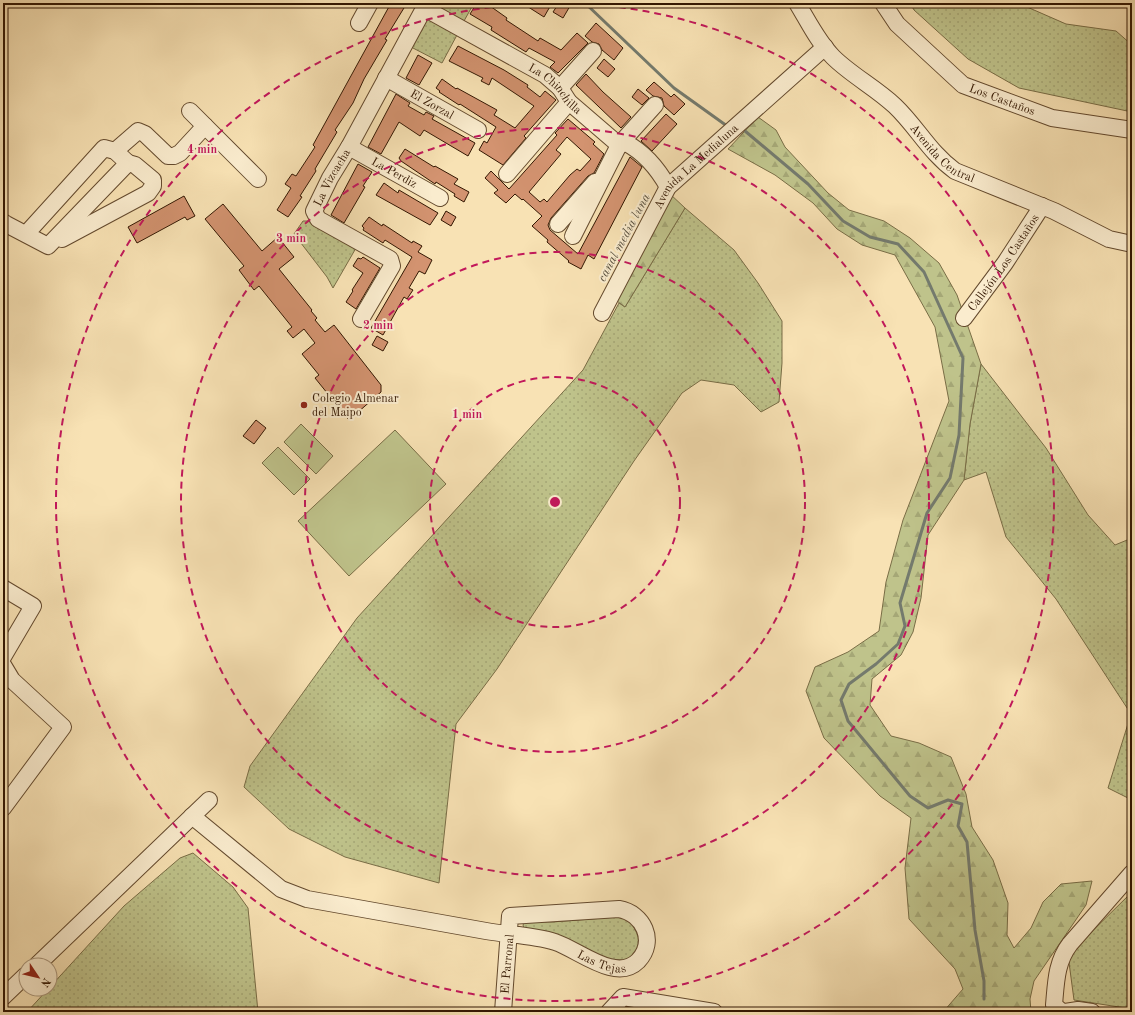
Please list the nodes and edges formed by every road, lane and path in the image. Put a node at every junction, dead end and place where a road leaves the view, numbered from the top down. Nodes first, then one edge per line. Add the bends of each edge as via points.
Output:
1 (370, 3) edge
2 (797, 3) edge
3 (883, 3) edge
4 (426, 6) edge
5 (359, 23) dead end
6 (825, 47) junction
7 (593, 51) dead end
8 (386, 78) junction
9 (560, 88) junction
10 (569, 102) junction
11 (655, 105) dead end
12 (190, 111) dead end
13 (205, 126) junction
14 (478, 130) dead end
15 (1132, 130) edge
16 (619, 145) junction
17 (349, 147) junction
18 (115, 151) junction
19 (128, 163) junction
20 (507, 174) dead end
21 (604, 175) junction
22 (258, 179) dead end
23 (668, 187) junction
24 (440, 198) dead end
25 (1042, 206) junction
26 (3, 222) edge
27 (558, 224) dead end
28 (26, 234) junction
29 (573, 236) dead end
30 (1132, 244) edge
31 (48, 246) junction
32 (602, 313) dead end
33 (964, 318) dead end
34 (362, 319) dead end
35 (3, 588) edge
36 (3, 656) edge
37 (3, 665) edge
38 (209, 800) dead end
39 (3, 808) edge
40 (192, 816) junction
41 (1132, 874) edge
42 (510, 916) joint
43 (509, 935) junction
44 (45, 957) edge
45 (620, 970) junction
46 (18, 983) edge
47 (623, 996) junction
48 (3, 997) edge
49 (503, 1012) edge
50 (609, 1012) edge
51 (714, 1012) edge
52 (1062, 1012) edge
53 (1065, 1012) edge
54 (1092, 1012) edge

1 - 5 street
2 - 6 street, Avenida Central
3 - 15 street, Los Castaños via 897,24 963,85 1052,118
4 - 8 street, La Vizcacha
4 - 9 street, La Chinchilla via 536,69
6 - 23 street, Avenida La Medialuna
6 - 25 street, Avenida Central via 833,57 895,105 941,161 955,171
7 - 9 street
8 - 14 street, El Zorzal
8 - 17 street, La Vizcacha
9 - 10 street, La Chinchilla
10 - 16 street, La Chinchilla
10 - 20 street
11 - 16 street
12 - 13 street
13 - 18 street via 180,153 174,156 168,156 145,134 138,131
13 - 22 street
16 - 21 street
16 - 23 street, La Chinchilla via 626,143 639,152 658,169
17 - 24 street, La Perdiz
17 - 34 street, La Vizcacha via 314,211 318,219 390,259 392,266
18 - 19 street
18 - 28 street via 104,148
19 - 31 street
19 - 31 street via 135,165 153,180 153,186 148,193
21 - 27 street via 592,184
21 - 29 street
23 - 32 street, Avenida La Medialuna
25 - 30 street, Avenida Central via 1109,239
25 - 33 street, Callejón Los Castaños
26 - 28 street
28 - 31 street
35 - 36 street via 33,606
37 - 39 street via 12,680 63,727
38 - 40 street
40 - 43 street, Las Tejas via 281,889 307,899
40 - 44 street
41 - 52 street via 1062,956 1057,970 1054,1005
42 - 43 street, El Parronal
42 - 45 street, Las Tejas via 612,909 632,913 645,928 646,947 636,962
43 - 45 street, Las Tejas via 556,942
43 - 49 street, El Parronal
45 - 47 street
46 - 48 street
47 - 50 street
47 - 51 street
53 - 54 street

